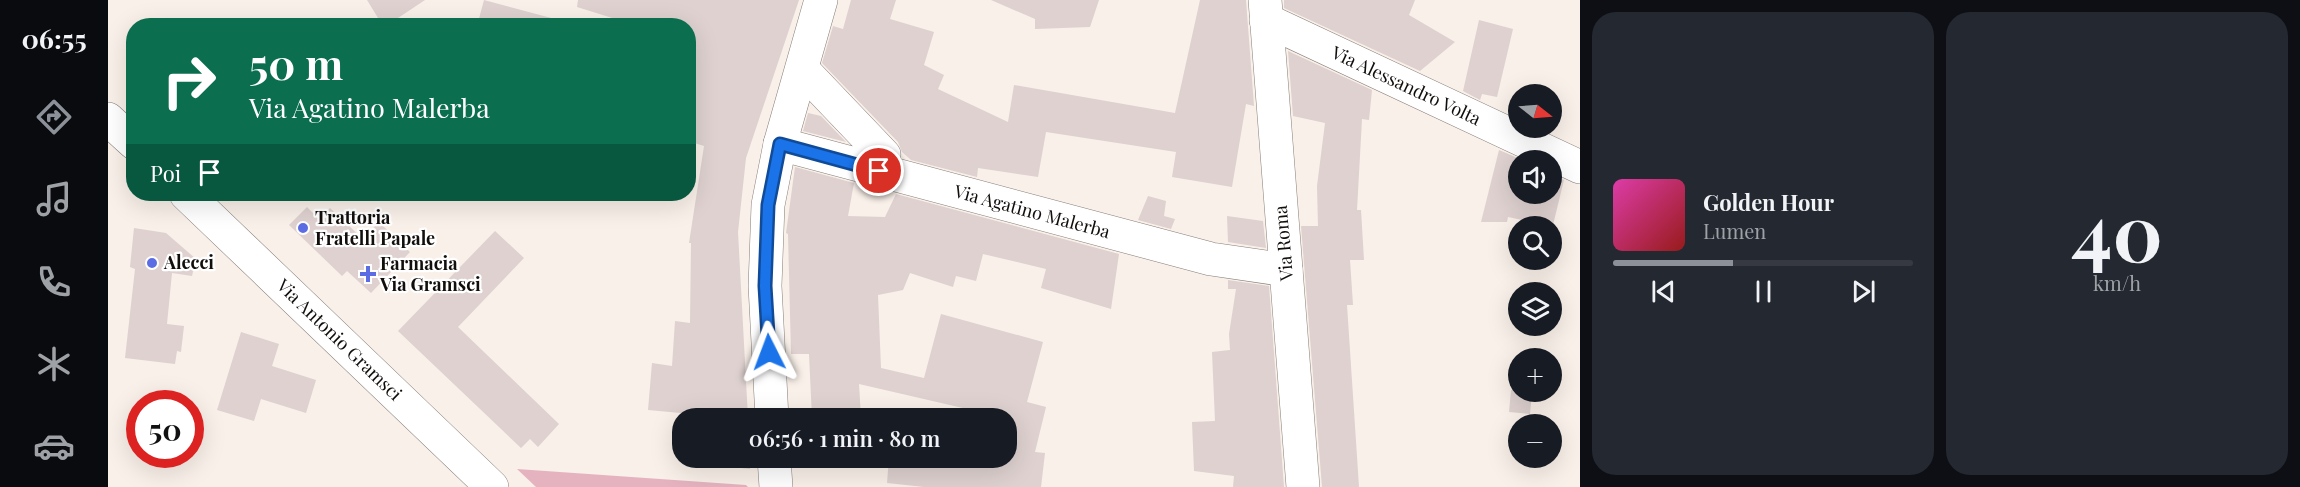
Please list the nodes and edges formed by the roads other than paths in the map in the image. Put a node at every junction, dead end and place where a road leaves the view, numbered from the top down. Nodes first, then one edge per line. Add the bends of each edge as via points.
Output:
1 (821, 0) edge
2 (1265, 10) edge
3 (802, 69) junction
4 (108, 119) edge
5 (126, 136) edge
6 (780, 144) junction
7 (1580, 166) edge
8 (879, 171) junction
9 (193, 201) edge
10 (1286, 270) junction
11 (771, 408) edge
12 (775, 468) edge
13 (492, 487) edge
14 (776, 487) edge
15 (1302, 487) edge

1 - 3 main road
2 - 7 main road, Via Alessandro Volta
2 - 10 main road, Via Roma
3 - 6 main road
3 - 8 main road via 884,155
4 - 5 main road
6 - 8 main road, Via Agatino Malerba
6 - 11 main road via 768,205 765,286
8 - 10 main road, Via Agatino Malerba via 1211,259
9 - 13 main road, Via Antonio Gramsci
10 - 15 main road, Via Roma
12 - 14 main road

